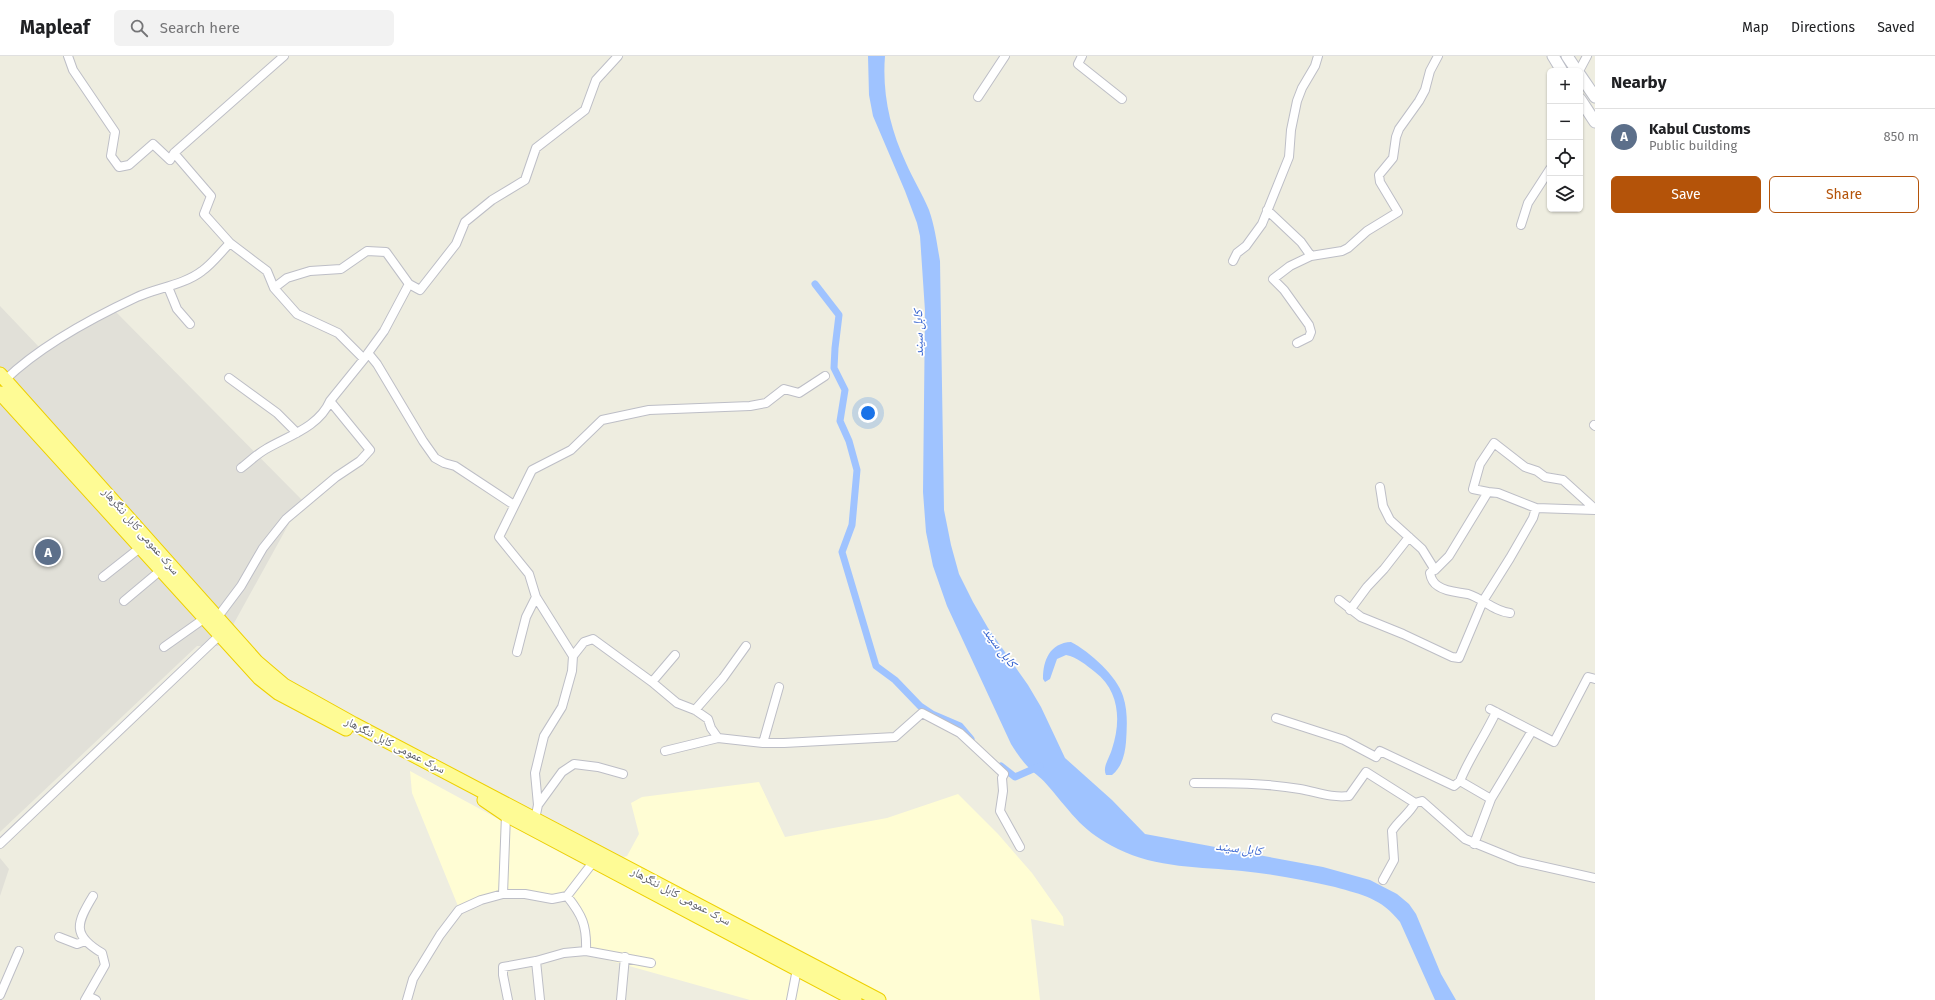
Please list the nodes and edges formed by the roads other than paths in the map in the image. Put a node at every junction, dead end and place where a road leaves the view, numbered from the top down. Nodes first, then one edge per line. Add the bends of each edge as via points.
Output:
1 (68, 56) edge
2 (284, 56) edge
3 (618, 56) edge
4 (1005, 56) edge
5 (1082, 56) edge
6 (1318, 56) edge
7 (1438, 56) edge
8 (1553, 56) edge
9 (1568, 56) edge
10 (1587, 56) edge
11 (1560, 68) edge
12 (1576, 68) edge
13 (1580, 68) edge
14 (1583, 79) edge
15 (978, 97) dead end
16 (1595, 97) edge
17 (1122, 99) dead end
18 (1583, 104) edge
19 (1595, 122) edge
20 (174, 153) junction
21 (1547, 174) edge
22 (1266, 210) junction
23 (1521, 226) dead end
24 (230, 243) junction
25 (1312, 256) junction
26 (1233, 262) dead end
27 (409, 284) junction
28 (168, 287) junction
29 (274, 288) junction
30 (190, 324) dead end
31 (1297, 343) dead end
32 (366, 356) junction
33 (825, 376) dead end
34 (3, 377) edge
35 (230, 378) dead end
36 (0, 393) edge
37 (330, 401) junction
38 (297, 433) junction
39 (241, 468) dead end
40 (1380, 487) dead end
41 (1488, 492) junction
42 (514, 505) junction
43 (1536, 508) junction
44 (1595, 510) edge
45 (1409, 537) junction
46 (141, 547) junction
47 (1434, 569) junction
48 (161, 570) junction
49 (103, 577) dead end
50 (536, 597) junction
51 (1339, 600) dead end
52 (124, 601) dead end
53 (1483, 601) junction
54 (1350, 610) junction
55 (1510, 613) dead end
56 (211, 618) junction
57 (223, 632) junction
58 (164, 646) dead end
59 (746, 646) dead end
60 (517, 652) dead end
61 (675, 655) dead end
62 (573, 656) junction
63 (1595, 678) edge
64 (652, 682) junction
65 (779, 687) dead end
66 (695, 710) junction
67 (1276, 718) dead end
68 (1532, 731) junction
69 (718, 738) junction
70 (763, 743) junction
71 (665, 751) dead end
72 (623, 774) dead end
73 (1460, 780) junction
74 (1194, 783) dead end
75 (1491, 799) junction
76 (1416, 803) junction
77 (538, 805) junction
78 (506, 815) junction
79 (535, 819) junction
80 (0, 844) edge
81 (1474, 844) junction
82 (1020, 847) dead end
83 (594, 862) junction
84 (1595, 878) edge
85 (1383, 880) dead end
86 (503, 894) junction
87 (93, 896) dead end
88 (567, 896) junction
89 (59, 937) dead end
90 (85, 941) junction
91 (19, 951) dead end
92 (586, 951) junction
93 (625, 957) junction
94 (536, 961) junction
95 (651, 963) dead end
96 (797, 969) junction
97 (0, 995) edge
98 (838, 996) edge
99 (86, 998) edge
100 (96, 1000) edge
101 (407, 1000) edge
102 (508, 1000) edge
103 (540, 1000) edge
104 (621, 1000) edge
105 (791, 1000) edge
106 (855, 1000) edge
107 (879, 1000) edge

1 - 20 street via 73,70 115,132 111,156 119,167 129,165 153,144 170,160
2 - 20 street
3 - 27 street via 596,80 585,110 536,148 525,180 492,200 465,222 456,244 420,290
4 - 15 street
5 - 17 street via 1078,64
6 - 22 street via 1297,101 1289,157
7 - 25 street via 1419,101 1399,129 1393,158 1379,175 1380,182 1398,212 1367,231 1348,248
8 - 11 main road
9 - 12 main road
10 - 13 street
14 - 16 main road
18 - 19 main road
20 - 24 street via 212,196 204,214
21 - 23 street via 1528,203
22 - 25 street via 1301,242
22 - 26 street via 1262,224 1250,242 1237,253
24 - 28 street via 201,272
24 - 29 street via 267,271
25 - 31 street via 1290,266 1273,279 1309,325 1309,336
27 - 29 street via 386,252 367,251 341,268 310,271 287,278
27 - 32 street via 384,331
28 - 30 street via 177,309
28 - 34 street via 145,293 102,313
29 - 32 street via 297,314 338,333
32 - 37 street
32 - 42 street via 377,364 422,441 435,458 455,466
33 - 42 street via 798,393 784,389 766,403 750,406 648,410 602,420 571,450 532,470
34 - 56 highway, سرک عمومی کابل ننگرهار
35 - 38 street via 277,413
36 - 46 highway, سرک عمومی کابل ننگرهار
37 - 38 street via 325,412
37 - 56 street via 370,450 360,461 336,477 286,519 263,548 241,586
38 - 39 street via 264,449
40 - 45 street via 1383,506 1390,520
41 - 43 street via 1498,493
41 - 44 street via 1473,489 1480,464 1494,443 1545,477 1562,480
41 - 47 street via 1449,556
42 - 50 street via 499,537 529,574
43 - 44 street
43 - 53 street via 1510,558
45 - 47 street via 1422,549
45 - 54 street via 1366,587
46 - 48 highway, سرک عمومی کابل ننگرهار
46 - 49 street
47 - 53 street via 1430,573 1431,577 1439,587 1469,594
48 - 52 street
48 - 56 highway, سرک عمومی کابل ننگرهار
50 - 60 street via 526,617
50 - 62 street
51 - 54 street
53 - 54 street via 1460,657 1456,659
53 - 55 street via 1493,609
56 - 57 highway, سرک عمومی کابل ننگرهار
56 - 58 street
57 - 78 highway, سرک عمومی کابل ننگرهار via 259,678 278,693 328,721 482,798
57 - 79 highway, سرک عمومی کابل ننگرهار via 284,685
57 - 80 street
59 - 66 street
61 - 64 street
62 - 64 street via 584,642 593,639
62 - 77 street via 572,671 562,707 544,736 535,774
63 - 68 street via 1588,677 1554,742
64 - 66 street via 677,703
65 - 70 street
66 - 69 street via 708,719
67 - 73 street via 1344,740 1376,757 1380,751 1454,786
68 - 73 street via 1493,711 1489,728 1471,756
68 - 75 street
69 - 70 street
69 - 71 street
70 - 82 street via 895,737 922,713 960,733 1004,774 1000,811
72 - 77 street via 574,764 562,772
73 - 75 street
74 - 76 street via 1301,789 1337,797 1349,796 1366,772
75 - 81 street
76 - 81 street via 1422,801 1464,840
76 - 85 street via 1392,831 1394,860
77 - 79 street
78 - 83 highway, سرک عمومی کابل ننگرهار
78 - 86 street
79 - 107 highway, سرک عمومی کابل ننگرهار
81 - 84 street via 1519,860
83 - 88 street
83 - 96 highway, سرک عمومی کابل ننگرهار
86 - 88 street via 525,894 552,899
86 - 101 street via 459,910 440,935 413,980
87 - 90 street via 82,914 79,926
88 - 92 street via 582,917
89 - 90 street via 77,944
90 - 99 street via 102,953 105,960 103,971
91 - 97 street
92 - 93 street
92 - 94 street via 564,953
93 - 95 street
93 - 104 street
94 - 102 street via 503,967
94 - 103 street
96 - 98 highway, سرک عمومی کابل ننگرهار
96 - 105 street
98 - 106 highway, سرک عمومی کابل ننگرهار
99 - 100 street

